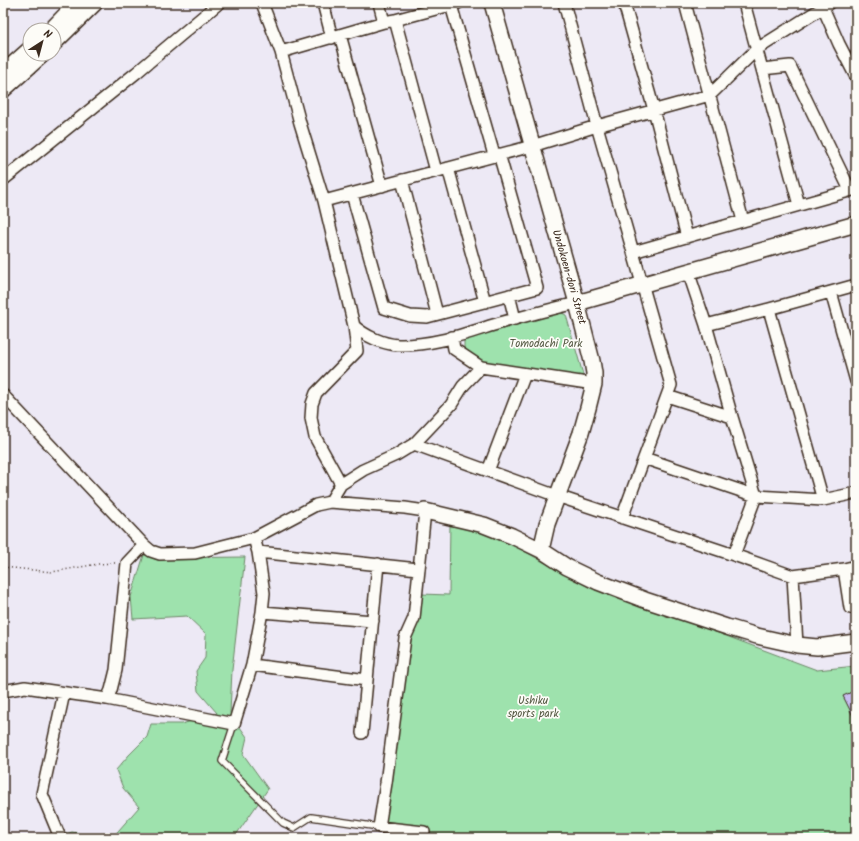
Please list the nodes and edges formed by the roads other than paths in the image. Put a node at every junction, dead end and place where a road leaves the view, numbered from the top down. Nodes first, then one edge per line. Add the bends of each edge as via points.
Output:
1 (77, 3) edge
2 (95, 3) edge
3 (218, 3) edge
4 (262, 3) edge
5 (323, 3) edge
6 (379, 3) edge
7 (492, 3) edge
8 (564, 3) edge
9 (624, 3) edge
10 (685, 3) edge
11 (744, 3) edge
12 (454, 4) edge
13 (825, 4) edge
14 (433, 6) edge
15 (390, 21) junction
16 (59, 22) edge
17 (62, 36) edge
18 (336, 36) junction
19 (757, 49) junction
20 (281, 52) junction
21 (22, 56) edge
22 (34, 62) edge
23 (762, 69) junction
24 (3, 73) edge
25 (856, 77) edge
26 (3, 90) edge
27 (710, 95) junction
28 (654, 110) junction
29 (597, 126) junction
30 (532, 146) junction
31 (497, 155) junction
32 (448, 168) junction
33 (436, 171) junction
34 (3, 180) edge
35 (402, 180) junction
36 (382, 186) junction
37 (853, 190) edge
38 (352, 194) junction
39 (324, 201) junction
40 (799, 205) junction
41 (743, 221) junction
42 (856, 224) edge
43 (687, 237) junction
44 (633, 252) junction
45 (688, 271) junction
46 (642, 284) junction
47 (856, 285) edge
48 (832, 292) junction
49 (510, 295) junction
50 (485, 302) junction
51 (577, 303) junction
52 (769, 309) junction
53 (437, 314) junction
54 (515, 319) junction
55 (706, 325) junction
56 (354, 326) junction
57 (452, 337) junction
58 (481, 367) junction
59 (525, 374) junction
60 (856, 381) edge
61 (594, 384) junction
62 (3, 395) edge
63 (667, 396) junction
64 (732, 418) junction
65 (414, 444) junction
66 (644, 458) junction
67 (488, 471) junction
68 (341, 484) junction
69 (856, 493) edge
70 (557, 496) junction
71 (756, 496) junction
72 (823, 500) junction
73 (330, 502) junction
74 (425, 511) junction
75 (622, 518) junction
76 (254, 538) junction
77 (144, 545) junction
78 (540, 550) junction
79 (258, 552) junction
80 (734, 554) junction
81 (378, 564) junction
82 (856, 566) edge
83 (418, 568) junction
84 (844, 569) junction
85 (793, 576) junction
86 (856, 608) edge
87 (262, 612) junction
88 (373, 621) junction
89 (856, 642) edge
90 (797, 645) junction
91 (252, 665) junction
92 (367, 680) junction
93 (3, 691) edge
94 (64, 693) junction
95 (107, 699) junction
96 (234, 724) junction
97 (362, 733) dead end
98 (379, 827) junction
99 (424, 832) dead end
100 (59, 835) dead end

1 - 16 street
2 - 17 street
3 - 34 street
4 - 20 street
5 - 18 street
6 - 15 street
7 - 30 street, Undokoen-dori Street
8 - 29 street
9 - 28 street
10 - 27 street
11 - 19 street
12 - 14 street
12 - 31 street
13 - 19 street
13 - 25 street via 838,44
14 - 15 street
15 - 18 street
15 - 33 street
18 - 20 street
18 - 36 street
19 - 23 street
19 - 27 street
20 - 39 street
21 - 24 street
22 - 26 street
23 - 37 street via 790,66
23 - 40 street
27 - 28 street
27 - 41 street
28 - 29 street
28 - 43 street
29 - 30 street
29 - 44 street
30 - 31 street
30 - 51 street, Undokoen-dori Street
31 - 32 street
31 - 49 street via 537,288
32 - 33 street
32 - 50 street
33 - 35 street
35 - 36 street
35 - 53 street
36 - 38 street
37 - 40 street
38 - 39 street
38 - 53 street via 384,308 410,316 427,317
39 - 56 street
40 - 41 street
41 - 43 street
42 - 45 street
43 - 44 street
44 - 46 street
45 - 46 street
45 - 55 street
46 - 51 street
46 - 63 street via 671,385
47 - 48 street
48 - 52 street
48 - 60 street
49 - 50 street
49 - 54 street
50 - 53 street
51 - 54 street
51 - 61 street, Undokoen-dori Street via 592,361
52 - 55 street
52 - 72 street
54 - 57 street
55 - 64 street
56 - 57 street via 373,338 397,345
56 - 68 street via 357,351 316,393 311,411 315,438
57 - 58 street via 454,348
58 - 59 street
58 - 65 street
59 - 61 street
59 - 67 street
61 - 70 street, Undokoen-dori Street via 580,433
62 - 77 street
63 - 64 street
63 - 66 street
64 - 71 street
65 - 67 street
65 - 68 street via 362,470
66 - 71 street
66 - 75 street
67 - 70 street
68 - 73 street
69 - 72 street
70 - 75 street
70 - 78 street, Undokoen-dori Street
71 - 72 street
71 - 80 street
73 - 74 street
73 - 76 street via 316,505
74 - 78 street via 484,525
74 - 83 street
75 - 80 street
76 - 77 street via 195,553 160,554
76 - 79 street
77 - 95 street via 127,563 116,670
78 - 90 street via 582,575 618,591 726,627
79 - 81 street
79 - 87 street via 264,593
80 - 85 street
81 - 83 street
81 - 88 street
82 - 84 street
83 - 98 street via 414,618 405,638
84 - 85 street
84 - 86 street via 850,608
85 - 90 street
87 - 88 street
87 - 91 street
88 - 92 street
89 - 90 street via 817,647
91 - 92 street
91 - 96 street
92 - 97 street
93 - 94 street via 25,687
94 - 95 street
94 - 100 street via 42,794
95 - 96 street
96 - 98 lane via 222,761 283,823 294,828 311,817
98 - 99 street

